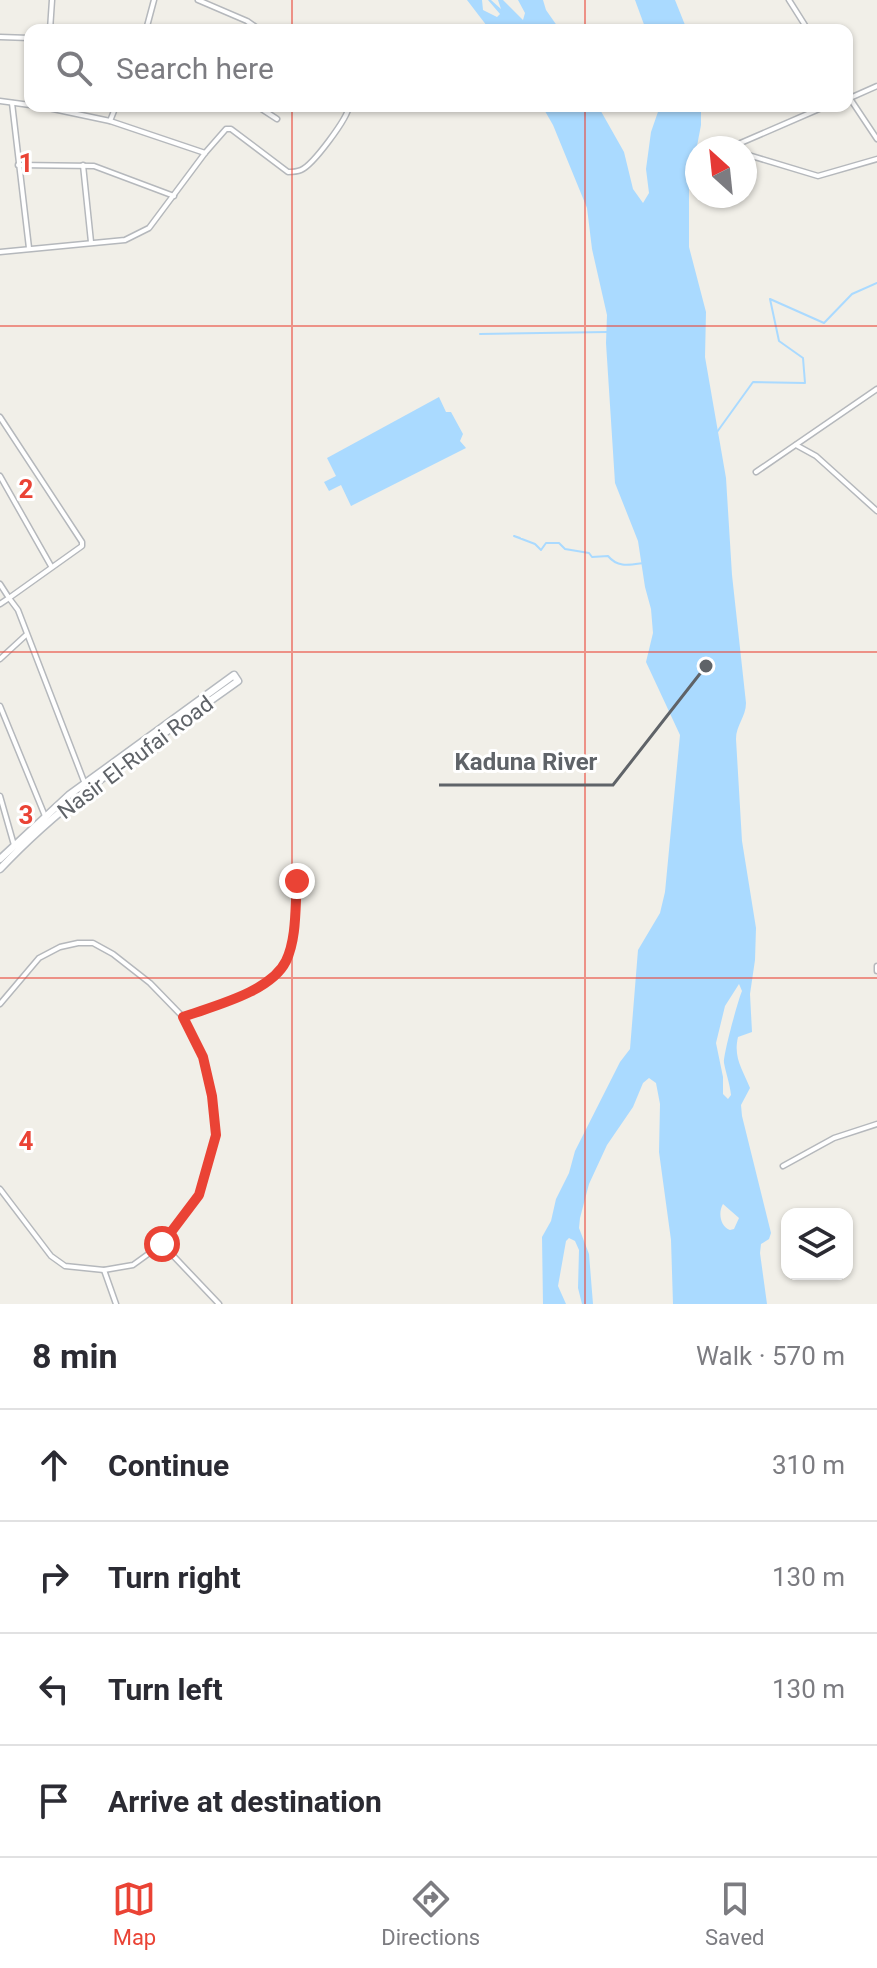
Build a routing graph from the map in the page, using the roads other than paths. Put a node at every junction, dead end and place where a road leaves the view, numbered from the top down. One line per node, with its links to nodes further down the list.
1 (52, 0): 5 (street)
2 (154, 0): 6 (street)
3 (198, 0): 7 (street)
4 (789, 0): 8 (street)
5 (50, 24)
6 (148, 24)
7 (251, 24)
8 (804, 24)
9 (0, 37): 10 (street)
10 (24, 38)
11 (877, 86): 12 (street)
12 (853, 94)
13 (0, 101): 14 (street)
14 (12, 103): 16 (street); 29 (street)
15 (853, 103): 25 (street)
16 (24, 104)
17 (69, 112): 23 (street)
18 (114, 112): 23 (street)
19 (266, 112): 22 (street)
20 (348, 112): 26 (street)
21 (812, 112): 24 (street)
22 (277, 119)
23 (110, 121): 26 (street)
24 (757, 136)
25 (877, 139)
26 (205, 153): 31 (street)
27 (757, 158): 28 (street)
28 (877, 159)
29 (18, 165): 30 (street); 33 (street)
30 (83, 165): 31 (street); 32 (street)
31 (175, 196): 32 (street)
32 (91, 242): 33 (street)
33 (29, 248): 34 (street)
34 (0, 252)
35 (877, 389): 37 (street)
36 (0, 417): 43 (street)
37 (795, 445): 38 (street); 41 (street)
38 (756, 472)
39 (0, 476): 43 (street)
40 (877, 502): 41 (street)
41 (871, 504): 42 (street)
42 (877, 511)
43 (51, 566): 45 (street)
44 (0, 584): 45 (street)
45 (9, 598): 46 (street); 47 (street)
46 (0, 604)
47 (26, 635): 48 (street); 52 (street)
48 (0, 659)
49 (238, 681): 51 (main road)
50 (0, 706): 54 (street)
51 (159, 734): 52 (main road, Nasir El-Rufai Road); 57 (main road, Nasir El-Rufai Road)
52 (85, 784): 54 (main road, Nasir El-Rufai Road)
53 (0, 796): 55 (street)
54 (45, 816): 55 (main road, Nasir El-Rufai Road)
55 (14, 845): 56 (main road, Nasir El-Rufai Road)
56 (0, 859)
57 (0, 869)
58 (297, 881): 60 (street)
59 (0, 1004): 60 (street)
60 (183, 1017): 64 (street)
61 (877, 1124): 62 (street)
62 (783, 1166)
63 (0, 1189): 65 (street)
64 (162, 1244): 65 (street); 67 (street)
65 (104, 1270): 66 (street)
66 (116, 1304)
67 (219, 1304)

